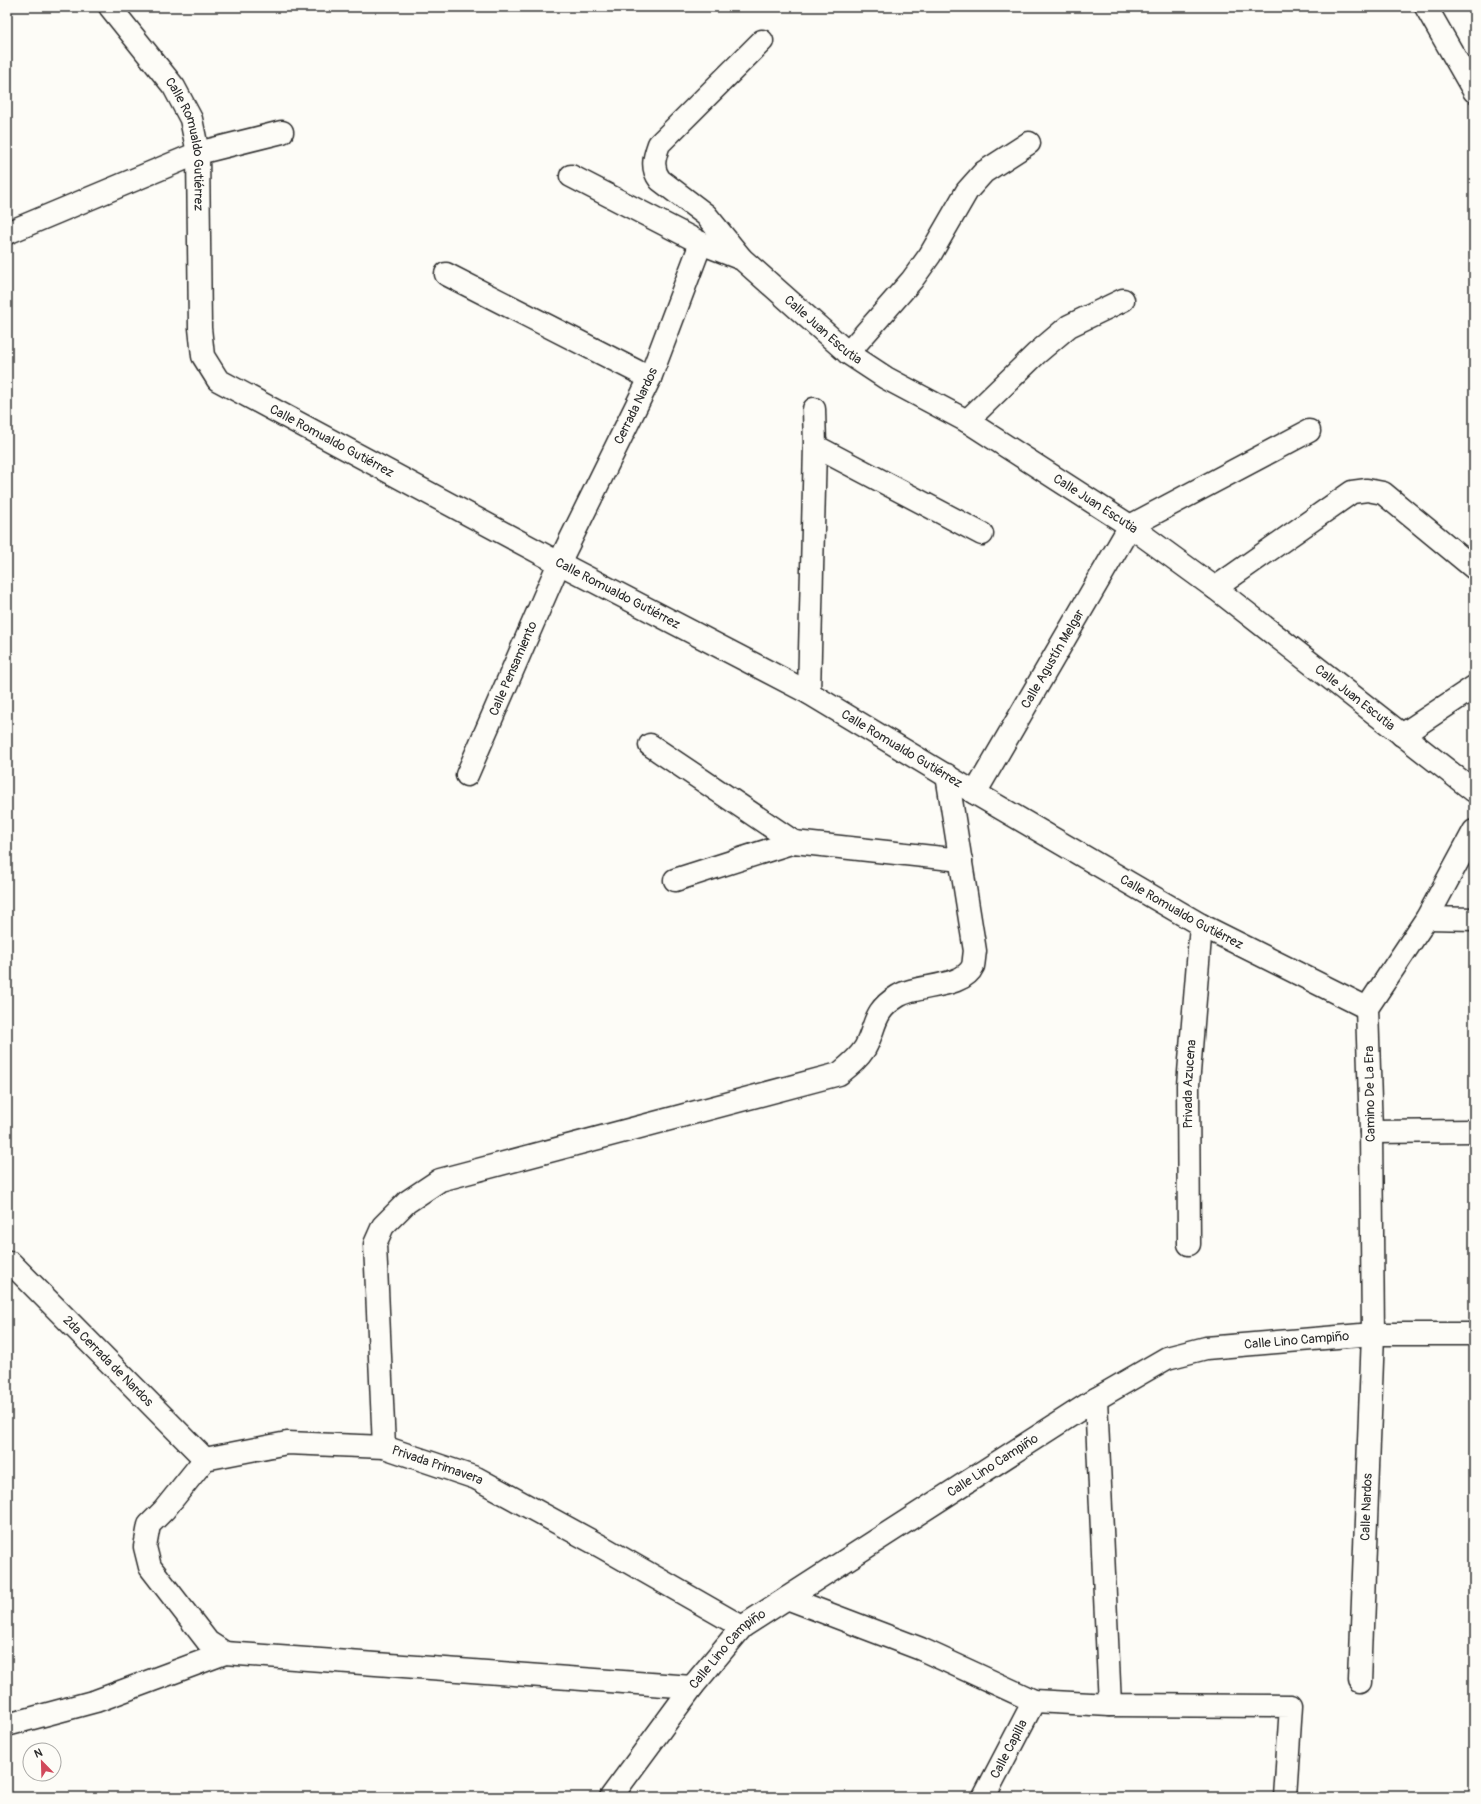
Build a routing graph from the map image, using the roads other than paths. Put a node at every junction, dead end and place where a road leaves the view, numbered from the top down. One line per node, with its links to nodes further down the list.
1 (110, 7): 7 (street, Calle Romualdo Gutiérrez)
2 (1426, 7): 4 (street)
3 (762, 41): 11 (street)
4 (1473, 87)
5 (282, 132): 7 (street)
6 (1029, 143): 14 (street)
7 (198, 154): 9 (street); 22 (street, Calle Romualdo Gutiérrez)
8 (571, 176): 10 (street, Calle Juan Escutia)
9 (7, 233)
10 (701, 243): 11 (street, Calle Juan Escutia); 15 (street, Cerrada Nardos)
11 (742, 259): 14 (street, Calle Juan Escutia)
12 (446, 274): 15 (street)
13 (1123, 300): 17 (street)
14 (848, 353): 17 (street, Calle Juan Escutia)
15 (650, 378): 22 (street, Cerrada Nardos)
16 (814, 410): 19 (street)
17 (967, 421): 20 (street, Calle Juan Escutia)
18 (1309, 431): 20 (street)
19 (815, 446): 21 (street); 26 (street)
20 (1130, 526): 24 (street, Calle Juan Escutia); 32 (street, Calle Agustín Melgar)
21 (982, 534)
22 (559, 563): 26 (street, Calle Romualdo Gutiérrez); 29 (street, Calle Pensamiento)
23 (1474, 568): 24 (street)
24 (1216, 588): 27 (street, Calle Juan Escutia)
25 (1474, 687): 27 (street)
26 (809, 693): 30 (street, Calle Romualdo Gutiérrez)
27 (1402, 734): 31 (street, Calle Juan Escutia)
28 (650, 745): 34 (street)
29 (467, 775)
30 (947, 775): 32 (street, Calle Romualdo Gutiérrez); 35 (street)
31 (1474, 791)
32 (975, 793): 39 (street, Calle Romualdo Gutiérrez)
33 (1474, 831): 37 (street)
34 (794, 842): 35 (street); 36 (street)
35 (961, 860): 48 (street)
36 (675, 880)
37 (1427, 918): 38 (street); 40 (street)
38 (1474, 920)
39 (1201, 925): 40 (street, Calle Romualdo Gutiérrez); 43 (street, Privada Azucena)
40 (1368, 1008): 42 (street, Camino De La Era)
41 (1474, 1131): 42 (street)
42 (1371, 1132): 45 (street, Camino De La Era)
43 (1189, 1244)
44 (11, 1263): 49 (street, 2da Cerrada de Nardos)
45 (1373, 1334): 46 (street, Calle Lino Campiño); 47 (street, Calle Lino Campiño); 53 (street, Calle Nardos)
46 (1474, 1334)
47 (1096, 1399): 50 (street, Calle Lino Campiño); 56 (street)
48 (384, 1447): 49 (street, Privada Primavera); 51 (street, Privada Primavera)
49 (205, 1460): 52 (street)
50 (787, 1598): 51 (street, Calle Lino Campiño); 55 (street)
51 (742, 1627): 54 (street, Calle Lino Campiño)
52 (225, 1653): 54 (street); 57 (street)
53 (1360, 1681)
54 (692, 1687): 58 (street, Calle Lino Campiño)
55 (1034, 1701): 56 (street); 59 (street, Calle Capilla)
56 (1110, 1705): 60 (street)
57 (7, 1725)
58 (611, 1797)
59 (984, 1797)
60 (1285, 1797)

